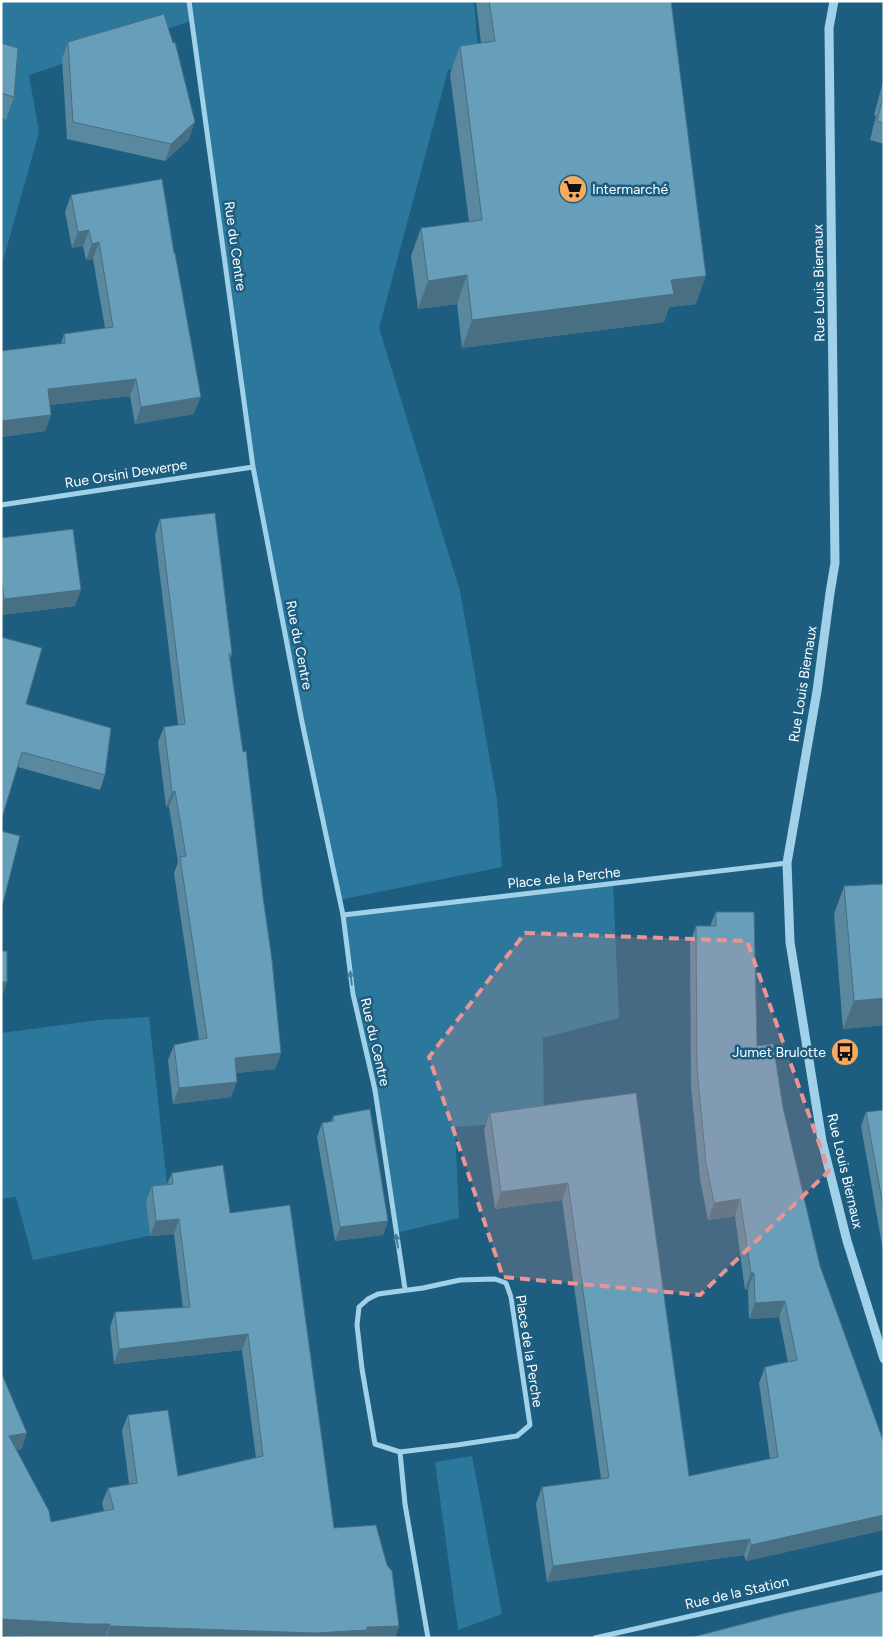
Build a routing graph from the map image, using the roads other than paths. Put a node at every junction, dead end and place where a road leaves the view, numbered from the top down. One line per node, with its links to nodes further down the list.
1 (189, 1): 3 (street, Rue du Centre)
2 (834, 1): 5 (street, Rue Louis Biernaux)
3 (253, 467): 4 (street, Rue Orsini Dewerpe); 6 (street, Rue du Centre)
4 (1, 505)
5 (787, 863): 6 (street, Place de la Perche); 8 (street, Rue Louis Biernaux)
6 (343, 915): 7 (street, Rue du Centre, one-way to 6)
7 (405, 1289): 9 (street, Place de la Perche); 9 (street, Place de la Perche)
8 (884, 1359)
9 (400, 1452): 11 (street)
10 (884, 1572): 12 (street, Rue de la Station)
11 (428, 1638)
12 (595, 1638)

